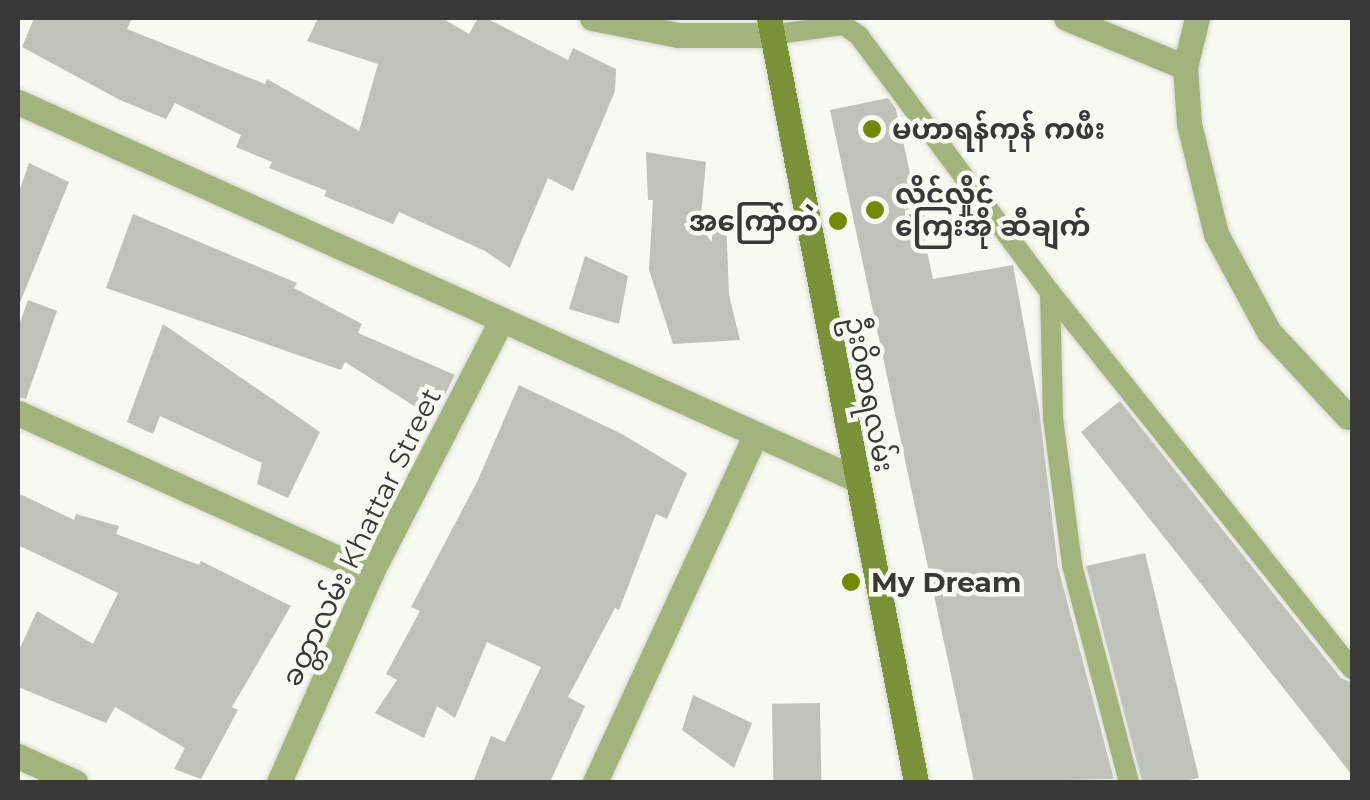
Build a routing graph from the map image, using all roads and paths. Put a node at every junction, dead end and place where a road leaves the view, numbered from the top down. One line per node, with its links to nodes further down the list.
1 (592, 18): 4 (street)
2 (1066, 18): 5 (street)
3 (1197, 18): 5 (street)
4 (769, 26): 7 (lane); 12 (main road, ဦးဝိစာရလမ်း)
5 (1185, 67): 10 (street)
6 (18, 102): 8 (street)
7 (1050, 292): 14 (lane); 20 (lane)
8 (501, 320): 11 (street); 13 (street, ခတ္တာလမ်း Khattar Street)
9 (18, 414): 13 (street)
10 (1348, 418)
11 (755, 436): 12 (street); 18 (street)
12 (856, 479): 19 (main road, ဦးဝိစာရလမ်း)
13 (371, 572): 17 (street, ခတ္တာလမ်း Khattar Street)
14 (1352, 669)
15 (18, 756): 16 (street)
16 (75, 782)
17 (279, 782)
18 (595, 782)
19 (916, 782)
20 (1129, 782)

